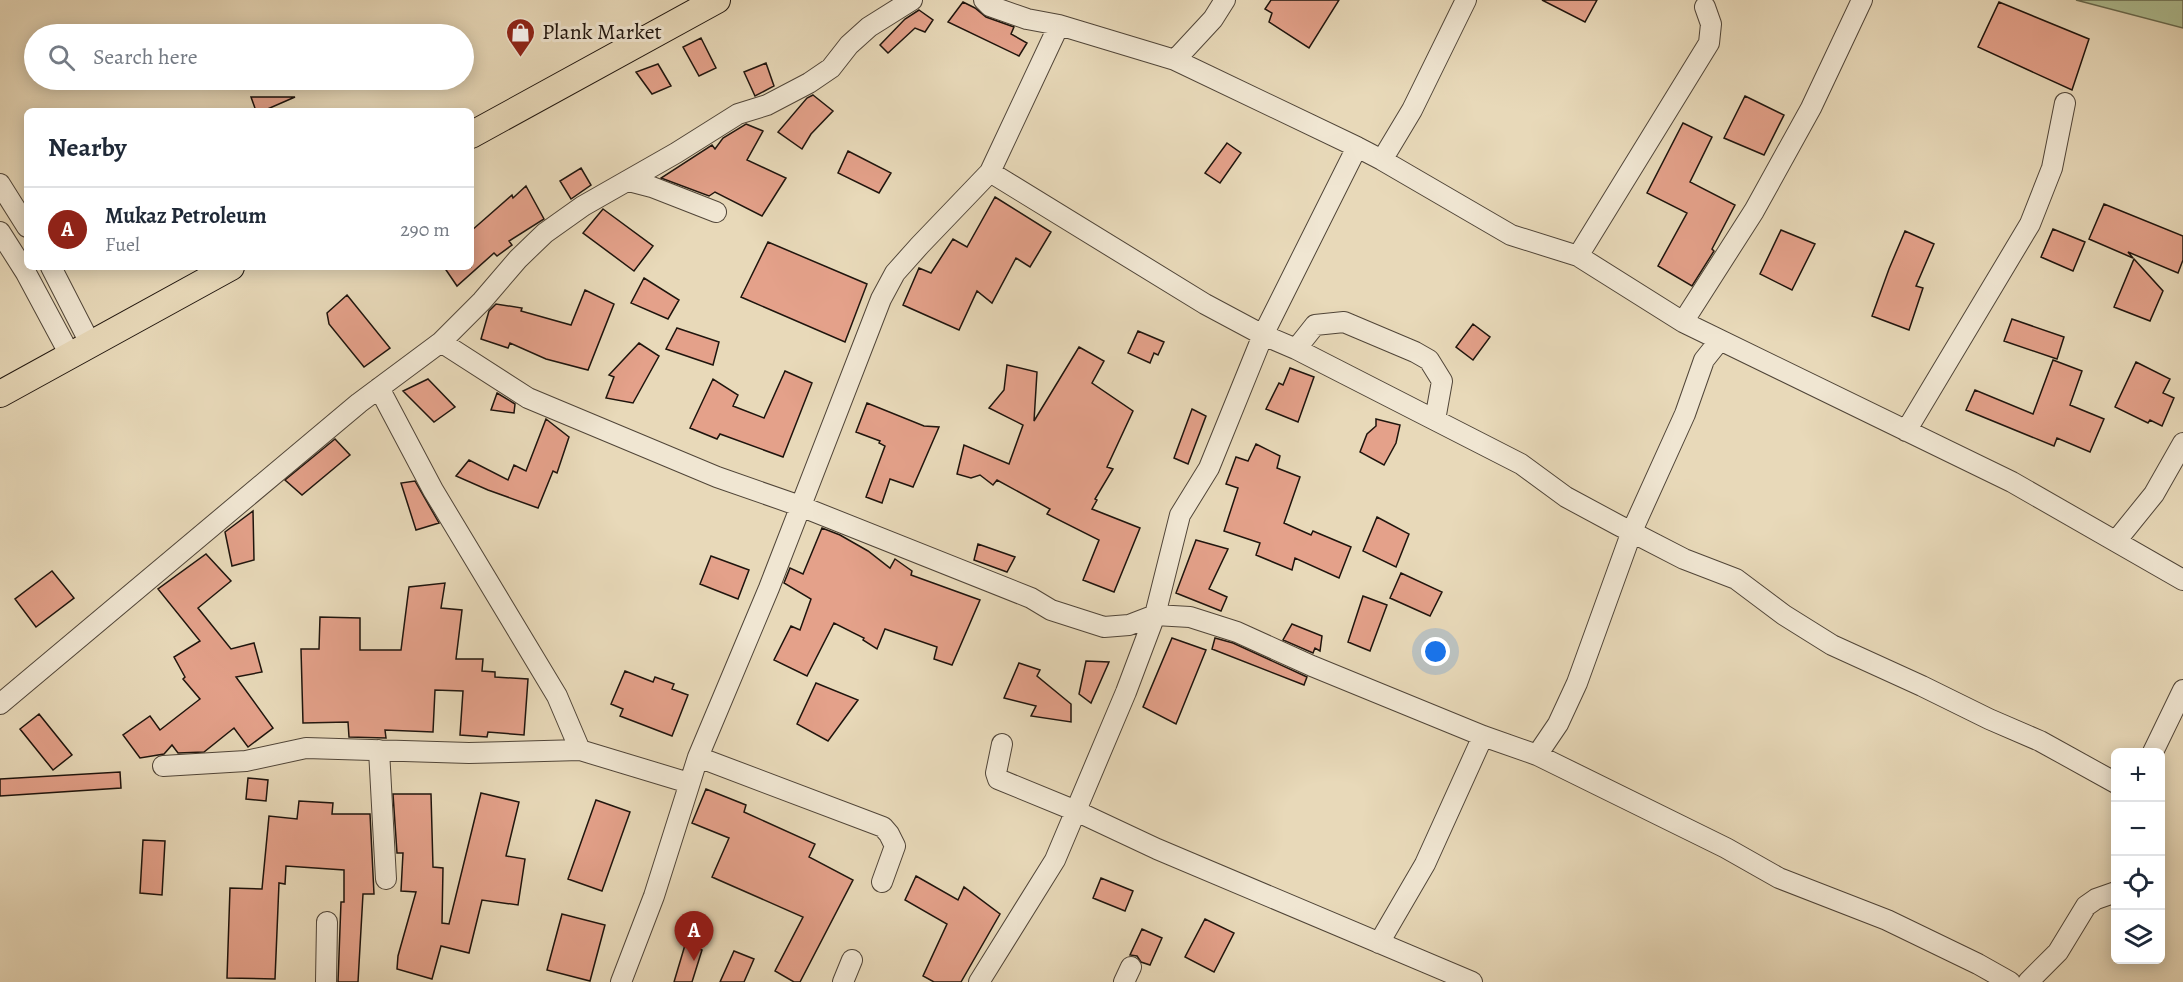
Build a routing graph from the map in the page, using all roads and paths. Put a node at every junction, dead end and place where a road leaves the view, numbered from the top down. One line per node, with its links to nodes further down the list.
1 (717, 0): 11 (main road)
2 (912, 0): 15 (street)
3 (984, 0): 8 (street)
4 (1226, 0): 9 (street)
5 (1466, 0): 13 (street)
6 (1862, 0): 25 (street)
7 (1705, 7): 20 (street)
8 (1059, 25): 9 (street); 14 (street)
9 (1175, 60): 12 (street)
10 (2065, 103): 34 (street)
11 (474, 133)
12 (1357, 147): 13 (street); 26 (street)
13 (1382, 160): 20 (street)
14 (990, 172): 26 (street); 36 (street)
15 (629, 181): 17 (street); 28 (street)
16 (0, 184): 18 (street)
17 (716, 212)
18 (24, 222)
19 (0, 232): 21 (street)
20 (1578, 256): 25 (street)
21 (24, 270)
22 (24, 270): 30 (street)
23 (52, 270): 30 (street)
24 (226, 270): 30 (main road)
25 (1683, 322): 27 (street)
26 (1263, 335): 29 (street); 40 (street)
27 (1720, 340): 34 (street); 37 (street)
28 (441, 342): 31 (street); 36 (street)
29 (1296, 349): 33 (street); 33 (street)
30 (80, 350): 32 (main road)
31 (379, 388): 42 (street); 47 (street)
32 (0, 394)
33 (1435, 420): 37 (street)
34 (1906, 430): 38 (street)
35 (2183, 443): 38 (street)
36 (800, 506): 40 (street); 49 (street)
37 (1632, 531): 48 (street); 51 (street)
38 (2116, 541): 39 (street)
39 (2183, 580)
40 (1155, 615): 43 (street); 53 (street)
41 (2183, 690): 45 (street)
42 (0, 704)
43 (1483, 736): 48 (street); 58 (street)
44 (1002, 744): 53 (street)
45 (2155, 748)
46 (379, 750): 47 (street); 50 (street); 54 (street)
47 (580, 750): 52 (street)
48 (1536, 755): 65 (street)
49 (698, 758): 52 (street); 55 (street)
50 (163, 766)
51 (2111, 781)
52 (689, 783): 61 (street)
53 (1076, 811): 58 (street); 63 (street)
54 (386, 879)
55 (882, 882)
56 (2111, 893): 66 (street)
57 (327, 922): 60 (street)
58 (1379, 943): 64 (street)
59 (852, 960): 62 (street)
60 (326, 982)
61 (621, 982)
62 (843, 982)
63 (979, 982)
64 (1472, 982)
65 (2010, 982)
66 (2028, 982)

